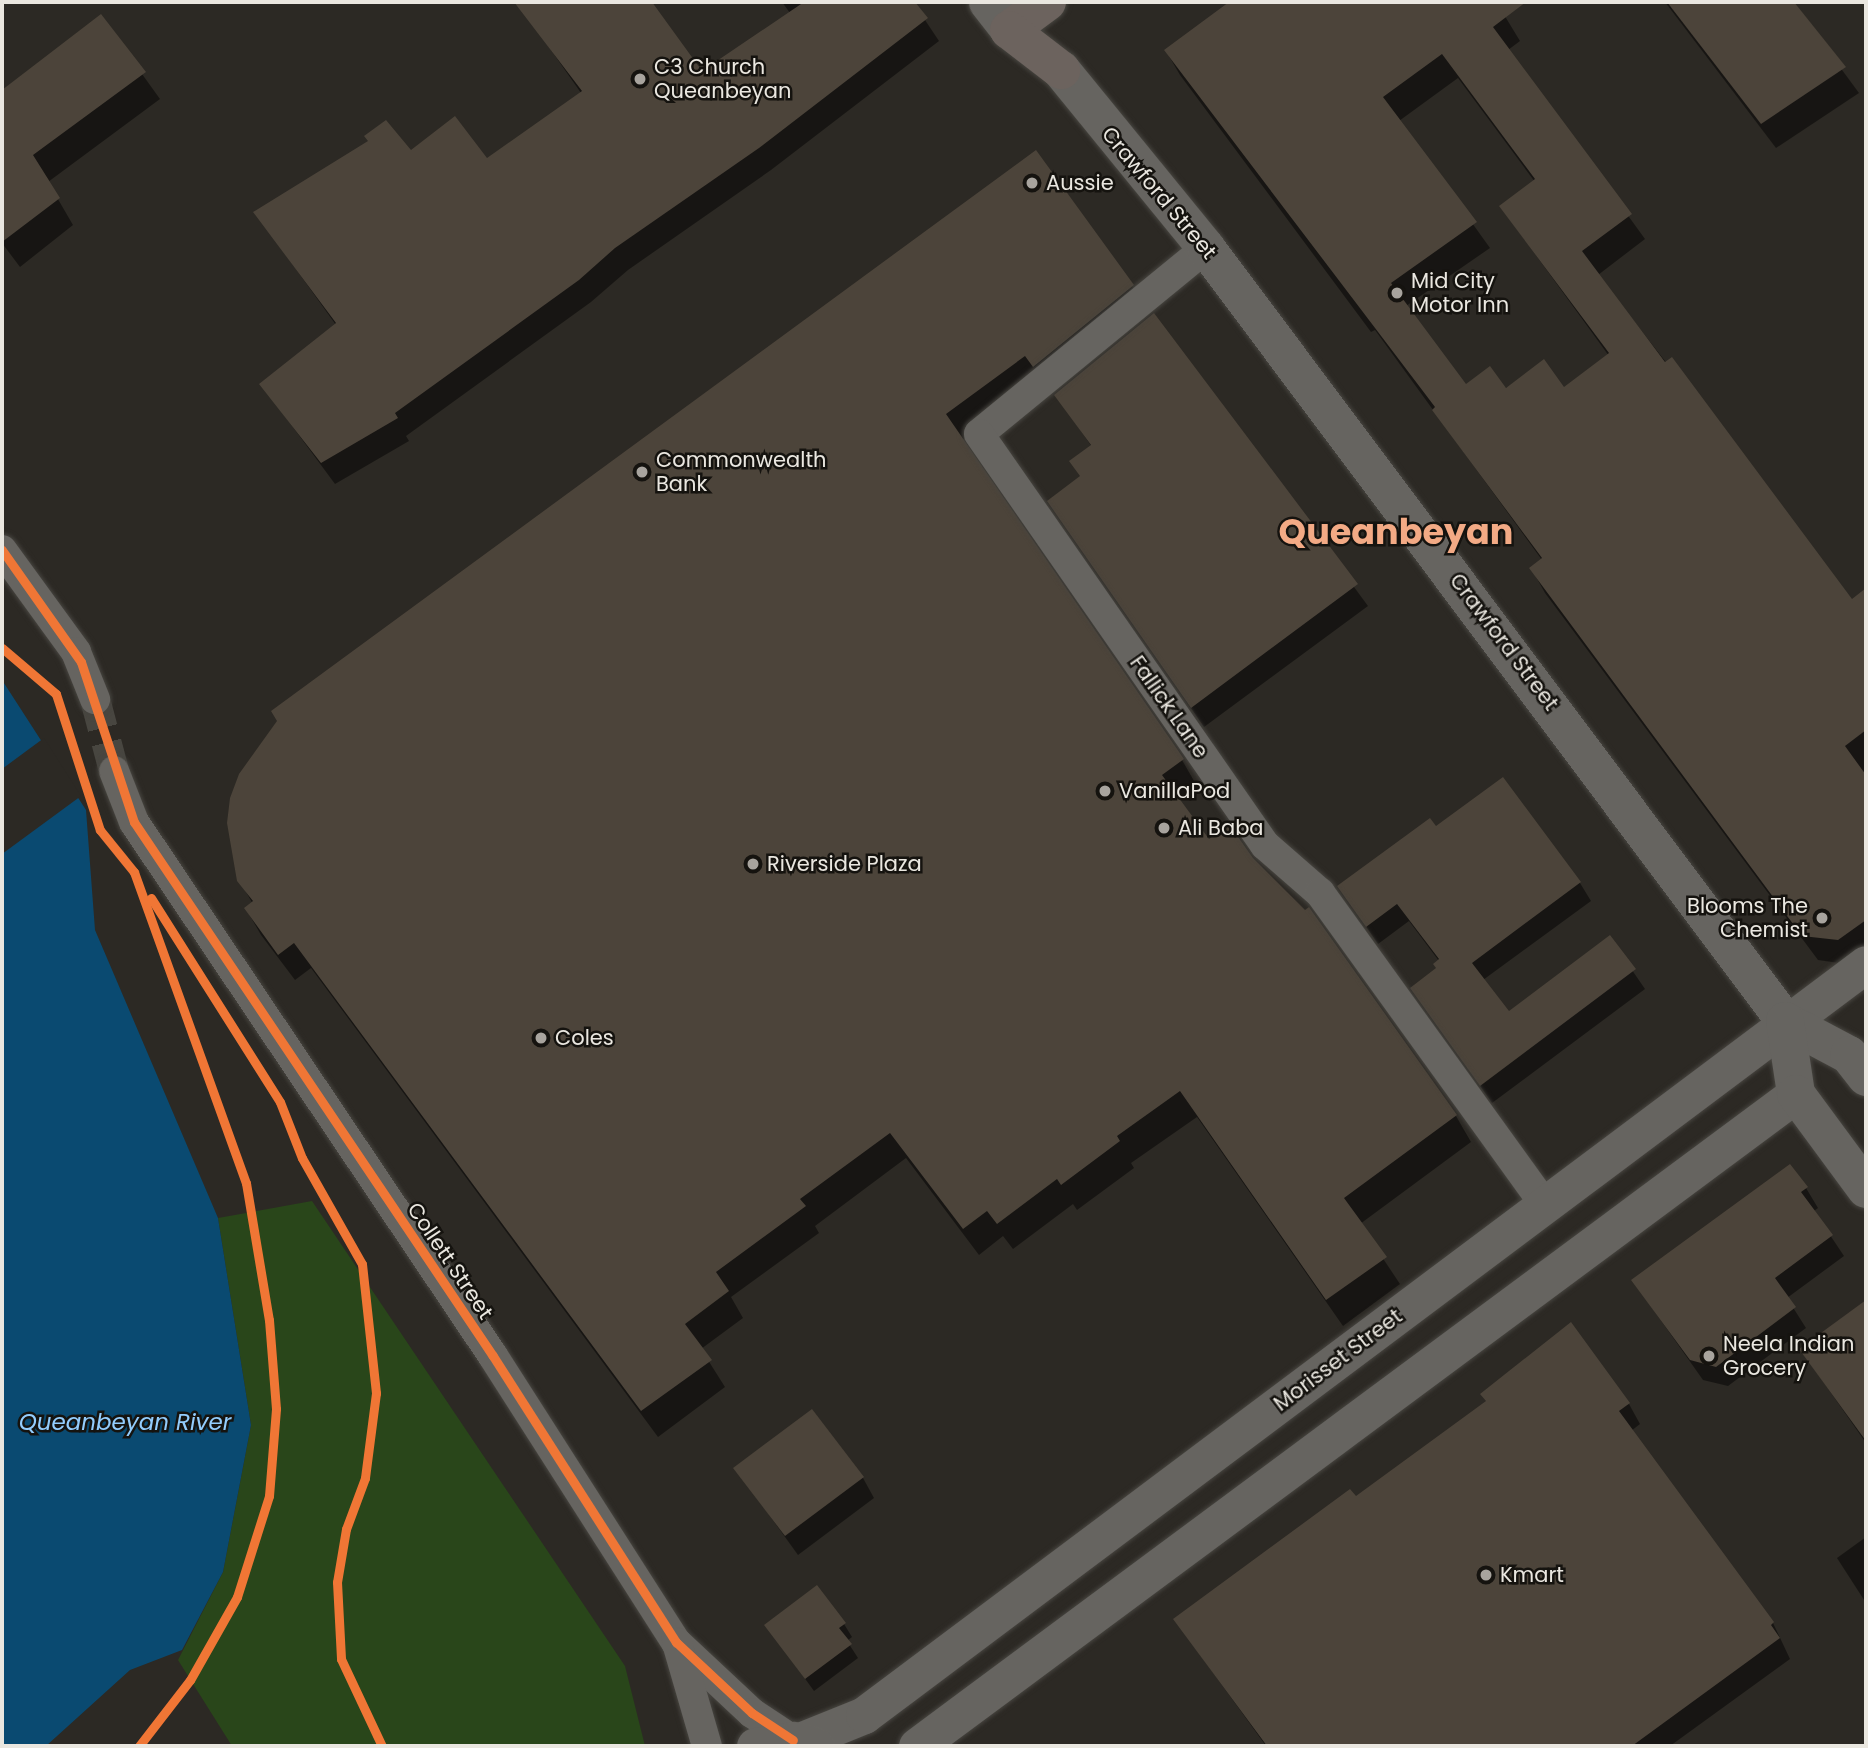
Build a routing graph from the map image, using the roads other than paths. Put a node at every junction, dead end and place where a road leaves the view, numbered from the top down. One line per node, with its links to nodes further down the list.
1 (1048, 2): 2 (highway); 3 (highway, Crawford Street)
2 (998, 16): 3 (highway, Crawford Street)
3 (1061, 70): 4 (main road, Crawford Street)
4 (1206, 248): 9 (main road, Crawford Street); 13 (street, Fallick Lane)
5 (2, 550): 6 (street)
6 (95, 699)
7 (114, 771): 14 (street, Collett Street)
8 (1866, 964): 9 (street, Morisset Street)
9 (1785, 1021): 10 (main road, Crawford Street); 11 (main road, Crawford Street); 13 (street, Morisset Street)
10 (1861, 1058): 11 (main road)
11 (1796, 1094): 12 (main road, Crawford Street); 18 (street)
12 (1866, 1189)
13 (1545, 1205): 15 (street, Morisset Street)
14 (677, 1642): 15 (street, Collett Street); 16 (street, Collett Street)
15 (803, 1742): 17 (street, Morisset Street)
16 (707, 1746)
17 (755, 1746)
18 (916, 1746)

